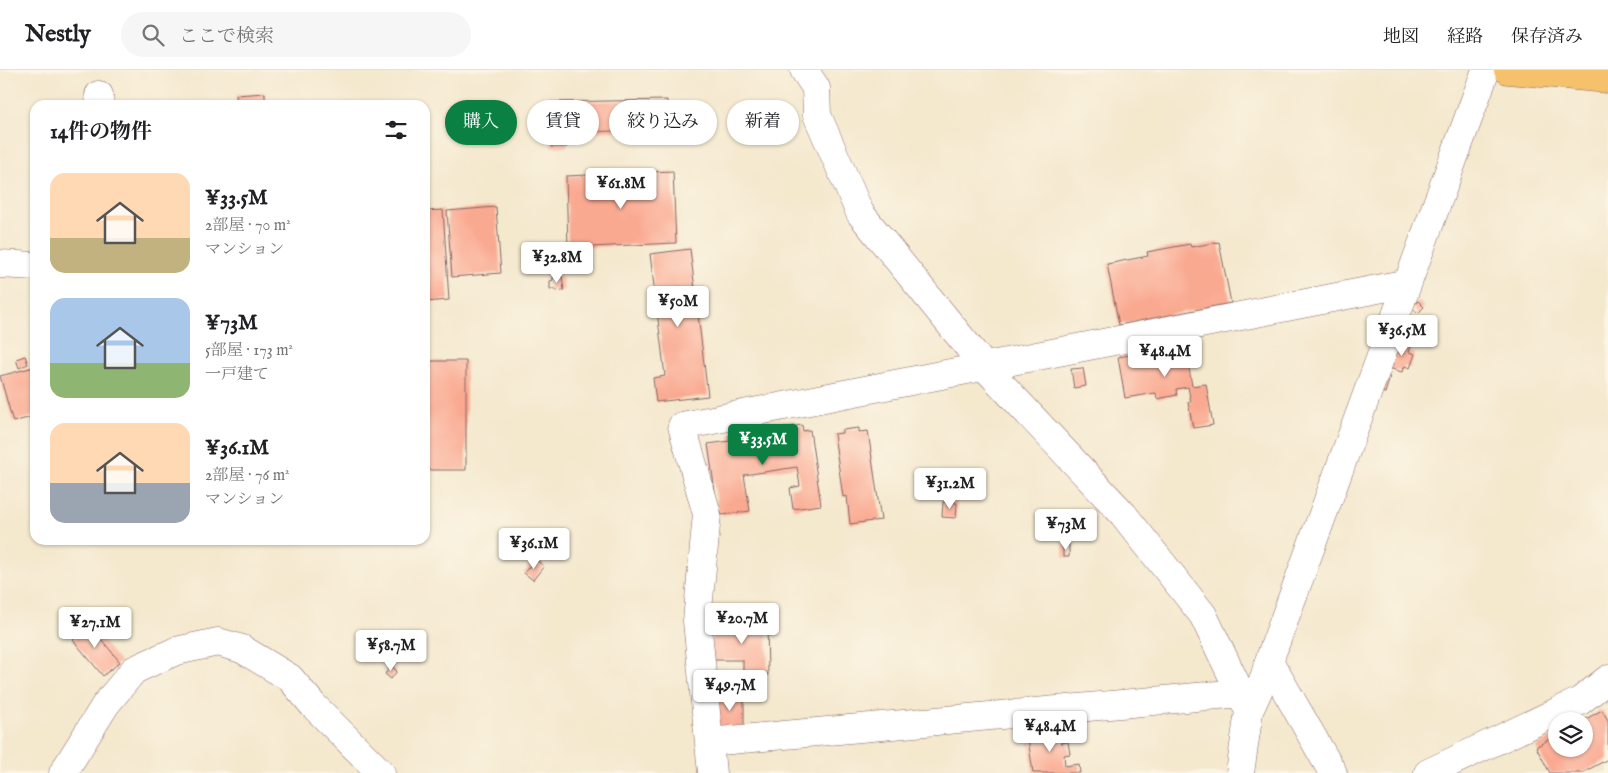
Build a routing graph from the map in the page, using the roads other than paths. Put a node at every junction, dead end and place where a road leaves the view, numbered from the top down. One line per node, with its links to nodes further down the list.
1 (804, 70): 8 (street)
2 (1486, 70): 7 (street)
3 (1508, 70): 4 (highway)
4 (1608, 78)
5 (0, 264): 6 (street)
6 (30, 266)
7 (1408, 283): 8 (street); 9 (street)
8 (984, 366): 11 (street); 12 (street)
9 (1269, 661): 11 (street); 17 (street)
10 (1608, 679): 18 (street)
11 (1244, 702): 12 (street); 16 (street)
12 (709, 742): 15 (street)
13 (63, 773): 14 (street)
14 (381, 773)
15 (712, 773)
16 (1240, 773)
17 (1333, 773)
18 (1428, 773)

